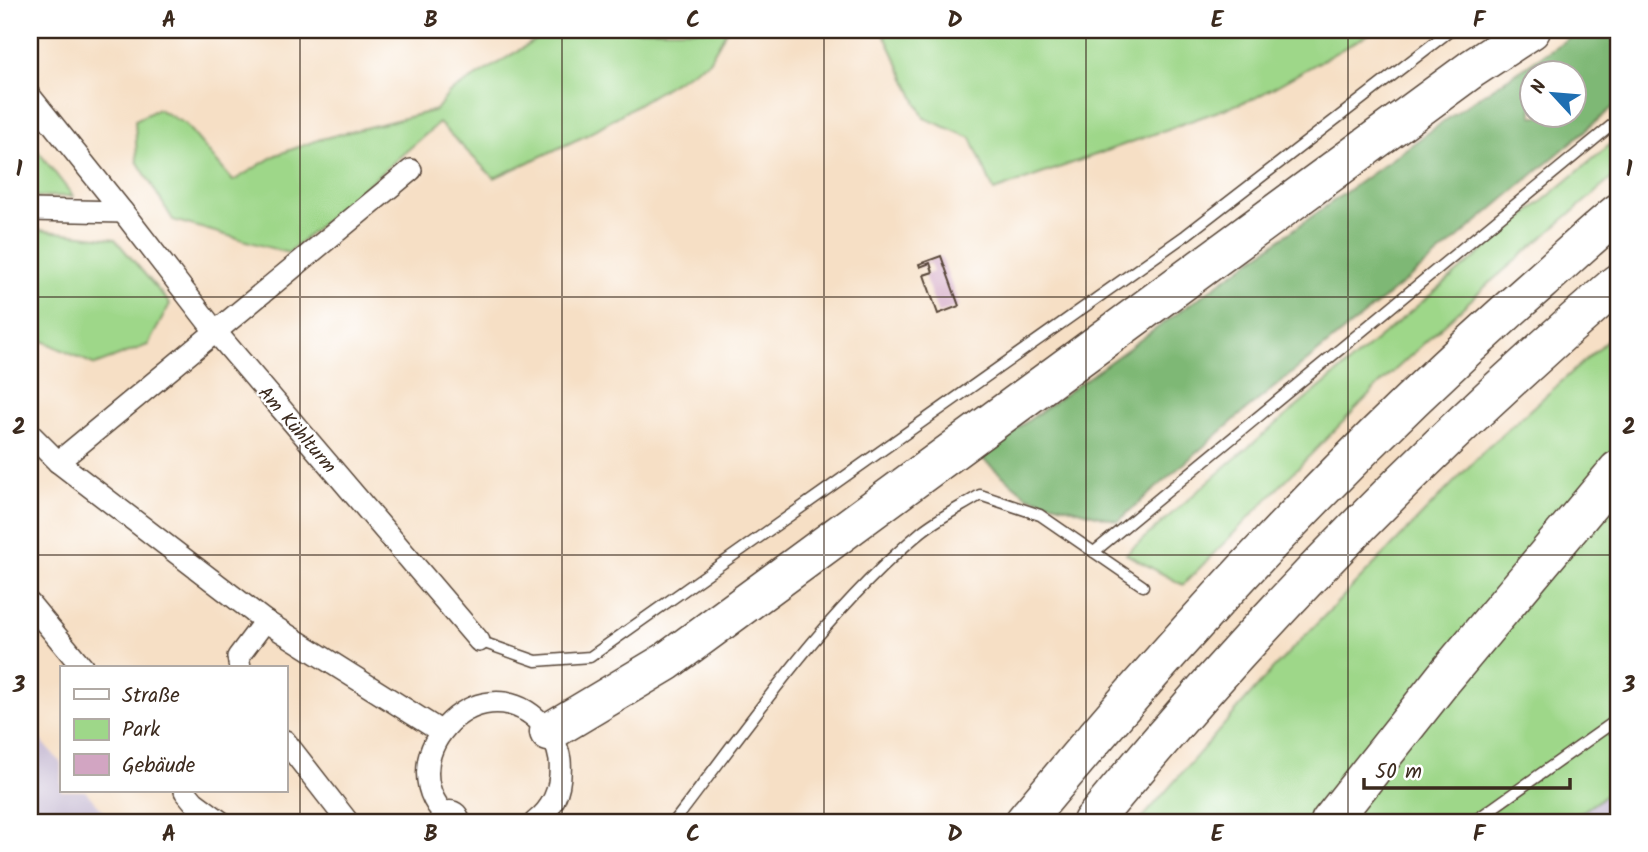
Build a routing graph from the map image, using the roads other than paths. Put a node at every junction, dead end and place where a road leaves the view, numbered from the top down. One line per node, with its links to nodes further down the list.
1 (1451, 30): 18 (lane)
2 (1531, 30): 23 (highway)
3 (30, 96): 7 (street, Am Kühlturm)
4 (1618, 120): 14 (lane)
5 (411, 170): 10 (street)
6 (30, 210): 7 (street)
7 (123, 212): 10 (street, Am Kühlturm)
8 (1618, 213): 31 (highway)
9 (1618, 283): 32 (highway)
10 (215, 331): 12 (street); 18 (street, Am Kühlturm)
11 (30, 434): 12 (street)
12 (58, 462): 17 (street)
13 (1618, 470): 33 (highway)
14 (1094, 552): 15 (lane); 30 (lane)
15 (1143, 586)
16 (30, 604): 19 (street)
17 (265, 621): 20 (street); 22 (street)
18 (479, 641)
19 (81, 666)
20 (240, 666)
21 (1618, 719): 34 (lane)
22 (440, 732): 23 (street); 28 (street)
23 (549, 732): 29 (street)
24 (287, 744): 27 (street)
25 (186, 792): 26 (street)
26 (221, 822)
27 (348, 822)
28 (450, 822)
29 (535, 822)
30 (674, 822)
31 (1024, 822)
32 (1092, 822)
33 (1331, 822)
34 (1473, 822)

